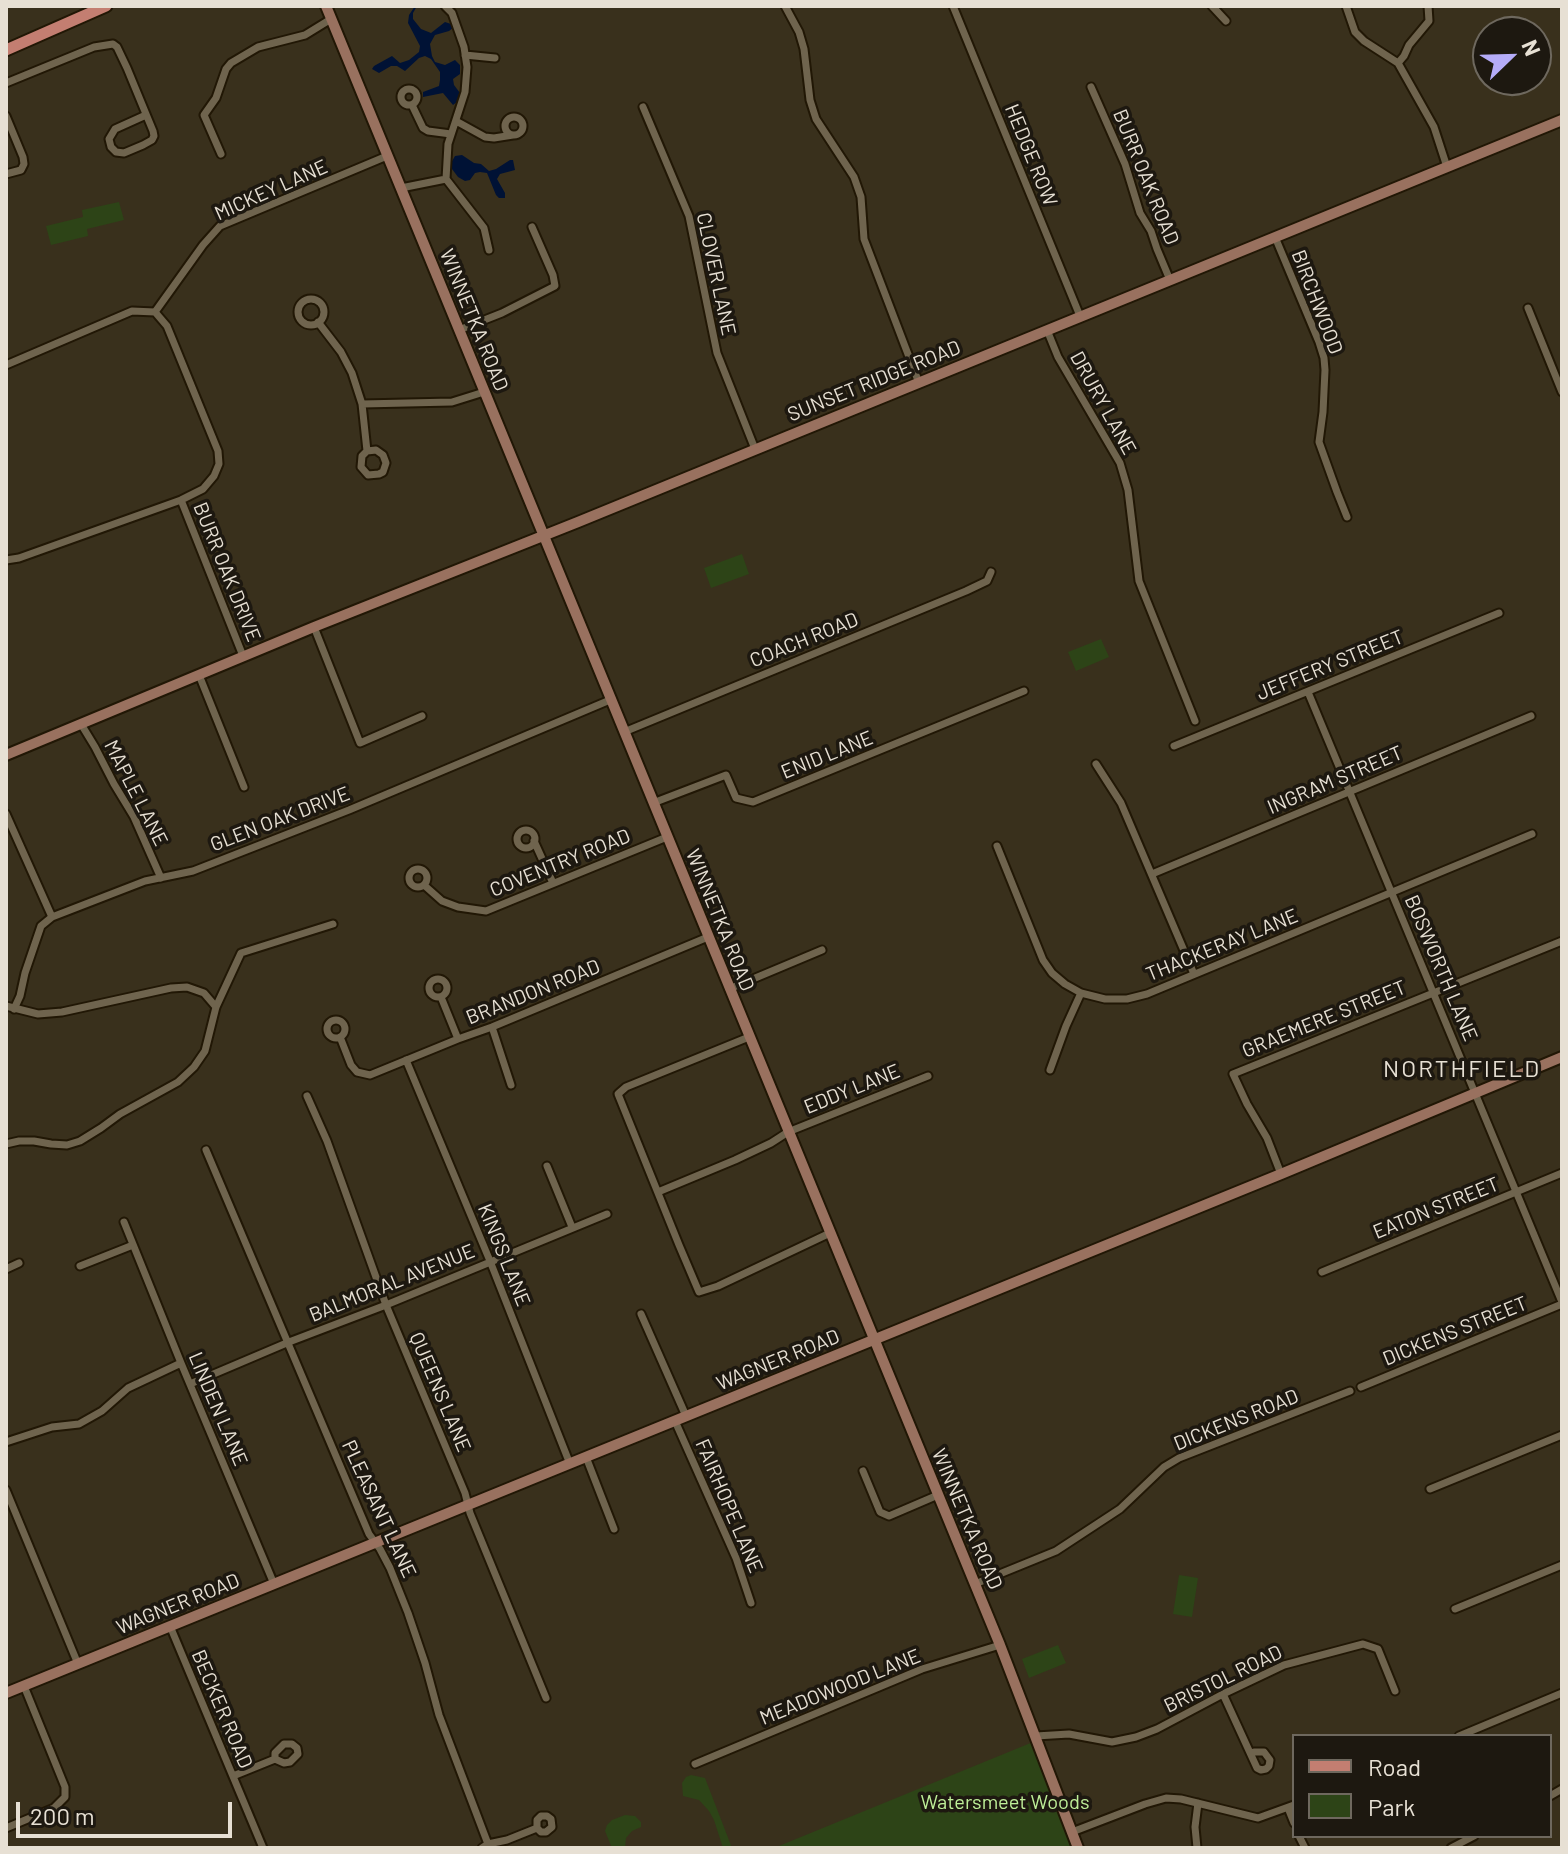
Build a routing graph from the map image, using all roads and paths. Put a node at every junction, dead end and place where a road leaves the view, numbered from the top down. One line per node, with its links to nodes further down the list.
1 (106, 6): 11 (main road)
2 (326, 6): 9 (street, WINNETKA ROAD)
3 (785, 6): 42 (street)
4 (953, 6): 37 (street, HEDGE ROW)
5 (1212, 6): 10 (street)
6 (1346, 6): 14 (street)
7 (1428, 6): 14 (street)
8 (452, 8): 12 (street)
9 (331, 19): 25 (street); 26 (street, WINNETKA ROAD)
10 (1226, 21)
11 (6, 50)
12 (465, 55): 13 (street); 22 (street)
13 (495, 58)
14 (1398, 63): 27 (street)
15 (6, 83): 19 (street)
16 (1091, 87): 34 (street, BURR OAK ROAD)
17 (412, 105): 23 (street)
18 (643, 107): 46 (street, CLOVER LANE)
19 (146, 115): 19 (street)
20 (6, 116): 28 (street)
21 (1562, 120): 27 (street, SUNSET RIDGE ROAD)
22 (456, 121): 23 (street); 24 (street)
23 (451, 134): 29 (street)
24 (513, 135)
25 (221, 154)
26 (387, 156): 30 (street, WINNETKA ROAD); 36 (street, MICKEY LANE)
27 (1447, 167): 32 (street, SUNSET RIDGE ROAD)
28 (6, 174)
29 (446, 179): 30 (street); 33 (street)
30 (401, 188): 39 (street, WINNETKA ROAD)
31 (532, 227): 39 (street)
32 (1275, 237): 34 (street, SUNSET RIDGE ROAD); 49 (street, BIRCHWOOD)
33 (489, 250)
34 (1170, 280): 37 (street, SUNSET RIDGE ROAD)
35 (1528, 308): 44 (street)
36 (155, 312): 41 (street); 48 (street, BURR OAK DRIVE)
37 (1080, 316): 40 (street, SUNSET RIDGE ROAD)
38 (318, 322): 45 (street)
39 (459, 330): 43 (street, WINNETKA ROAD)
40 (1047, 330): 42 (street, SUNSET RIDGE ROAD); 62 (street, DRURY LANE)
41 (6, 365)
42 (919, 383): 46 (street, SUNSET RIDGE ROAD)
43 (484, 392): 45 (street); 50 (street, WINNETKA ROAD)
44 (1562, 392)
45 (362, 404): 47 (street)
46 (755, 449): 50 (street, SUNSET RIDGE ROAD)
47 (367, 451)
48 (181, 500): 51 (street); 55 (street, BURR OAK DRIVE)
49 (1347, 517)
50 (543, 535): 54 (street, SUNSET RIDGE ROAD); 59 (street, WINNETKA ROAD)
51 (7, 560)
52 (991, 572): 64 (street, COACH ROAD)
53 (1499, 613): 58 (street, JEFFERY STREET)
54 (314, 627): 55 (street, SUNSET RIDGE ROAD); 60 (street)
55 (243, 656): 56 (street, SUNSET RIDGE ROAD)
56 (199, 675): 63 (street, SUNSET RIDGE ROAD); 68 (street)
57 (1024, 691): 70 (street, ENID LANE)
58 (1308, 692): 65 (street, JEFFERY STREET); 69 (street, BOSWORTH LANE)
59 (610, 700): 64 (street, WINNETKA ROAD); 77 (street, GLEN OAK DRIVE)
60 (422, 716)
61 (1531, 716): 69 (street, INGRAM STREET)
62 (1195, 721)
63 (81, 724): 66 (street, SUNSET RIDGE ROAD); 77 (street, MAPLE LANE)
64 (624, 732): 70 (street, WINNETKA ROAD)
65 (1174, 746)
66 (6, 755)
67 (1096, 764): 76 (street)
68 (244, 787)
69 (1349, 792): 76 (street, INGRAM STREET); 80 (street, BOSWORTH LANE)
70 (653, 803): 73 (street, WINNETKA ROAD)
71 (6, 814): 81 (street)
72 (1532, 834): 80 (street, THACKERAY LANE)
73 (667, 837): 78 (street, COVENTRY ROAD); 83 (street, WINNETKA ROAD)
74 (534, 841): 78 (street)
75 (997, 846): 89 (street, THACKERAY LANE)
76 (1152, 874): 86 (street)
77 (161, 878): 81 (street, GLEN OAK DRIVE)
78 (553, 883): 79 (street, COVENTRY ROAD)
79 (424, 885)
80 (1392, 892): 86 (street, THACKERAY LANE); 88 (street, BOSWORTH LANE)
81 (52, 917): 92 (street)
82 (333, 924): 91 (street)
83 (708, 937): 87 (street, WINNETKA ROAD); 93 (street, BRANDON ROAD)
84 (1562, 941): 88 (street, GRAEMERE STREET)
85 (822, 950): 87 (street)
86 (1194, 974): 89 (street, THACKERAY LANE)
87 (729, 989): 95 (street, WINNETKA ROAD)
88 (1434, 992): 102 (street, BOSWORTH LANE); 109 (street, GRAEMERE STREET)
89 (1081, 993): 99 (street)
90 (441, 997): 96 (street)
91 (216, 1007): 92 (street); 105 (street)
92 (10, 1008)
93 (492, 1027): 96 (street, BRANDON ROAD); 101 (street)
94 (340, 1037): 98 (street, BRANDON ROAD)
95 (749, 1037): 104 (street, WINNETKA ROAD); 110 (street)
96 (458, 1039): 98 (street, BRANDON ROAD)
97 (1562, 1057): 102 (street, WAGNER ROAD)
98 (406, 1060): 117 (street, KINGS LANE)
99 (1050, 1070)
100 (928, 1076): 104 (street, EDDY LANE)
101 (511, 1085)
102 (1475, 1092): 109 (street, WAGNER ROAD); 111 (street, BOSWORTH LANE)
103 (307, 1096): 123 (street, QUEENS LANE)
104 (788, 1132): 110 (street, EDDY LANE); 115 (street, WINNETKA ROAD)
105 (6, 1144)
106 (206, 1150): 126 (street, PLEASANT LANE)
107 (547, 1166): 114 (street)
108 (1562, 1173): 111 (street, EATON STREET)
109 (1281, 1174): 125 (street, WAGNER ROAD)
110 (658, 1192): 115 (street)
111 (1517, 1192): 121 (street, EATON STREET); 122 (street, BOSWORTH LANE)
112 (607, 1214): 114 (street, BALMORAL AVENUE)
113 (124, 1222): 116 (street, LINDEN LANE)
114 (572, 1227): 117 (street, BALMORAL AVENUE)
115 (830, 1233): 125 (street, WINNETKA ROAD)
116 (133, 1245): 119 (street); 127 (street, LINDEN LANE)
117 (490, 1261): 123 (street, BALMORAL AVENUE); 136 (street, KINGS LANE)
118 (19, 1263): 120 (street)
119 (80, 1266)
120 (6, 1269)
121 (1322, 1272)
122 (1562, 1303): 129 (street, DICKENS STREET)
123 (386, 1305): 126 (street, BALMORAL AVENUE); 141 (street, QUEENS LANE)
124 (641, 1314): 131 (street)
125 (873, 1340): 131 (street, WAGNER ROAD); 140 (street, WINNETKA ROAD)
126 (289, 1342): 128 (street, BALMORAL AVENUE); 143 (street, PLEASANT LANE)
127 (181, 1363): 128 (street, LINDEN LANE); 134 (street)
128 (190, 1384): 145 (street, LINDEN LANE)
129 (1361, 1387)
130 (1350, 1391): 146 (street, DICKENS ROAD)
131 (686, 1416): 132 (street, WAGNER ROAD)
132 (675, 1421): 135 (street, WAGNER ROAD); 147 (street, FAIRHOPE LANE)
133 (1562, 1435): 138 (street)
134 (6, 1442)
135 (586, 1457): 136 (street, WAGNER ROAD); 142 (street)
136 (570, 1464): 141 (street, WAGNER ROAD)
137 (863, 1471): 140 (street)
138 (1430, 1489)
139 (6, 1490): 151 (street)
140 (938, 1495): 146 (street, WINNETKA ROAD)
141 (468, 1505): 143 (street, WAGNER ROAD); 157 (street, QUEENS LANE)
142 (614, 1529)
143 (375, 1543): 145 (street, WAGNER ROAD); 170 (street, PLEASANT LANE)
144 (1562, 1565): 148 (street)
145 (274, 1584): 149 (street, WAGNER ROAD)
146 (975, 1584): 150 (street, WINNETKA ROAD)
147 (751, 1603)
148 (1455, 1609)
149 (170, 1626): 151 (street, WAGNER ROAD); 163 (street, BECKER ROAD)
150 (1000, 1645): 159 (street, WINNETKA ROAD); 162 (street, MEADOWOOD LANE)
151 (78, 1664): 152 (street, WAGNER ROAD)
152 (24, 1686): 154 (street, WAGNER ROAD); 166 (street)
153 (1395, 1691): 156 (street, BRISTOL ROAD)
154 (6, 1693)
155 (1562, 1693): 158 (street)
156 (1223, 1694): 159 (street, BRISTOL ROAD); 160 (street)
157 (546, 1698)
158 (1464, 1734)
159 (1036, 1736): 168 (street, WINNETKA ROAD)
160 (1251, 1754)
161 (275, 1759): 163 (street)
162 (695, 1764)
163 (233, 1776): 171 (street, BECKER ROAD)
164 (1198, 1803): 165 (street); 168 (street); 173 (street)
165 (1291, 1807)
166 (6, 1828)
167 (537, 1828): 170 (street, PLEASANT LANE)
168 (1072, 1832): 172 (street, WINNETKA ROAD)
169 (1470, 1838): 174 (street)
170 (485, 1846)
171 (263, 1848)
172 (1078, 1848)
173 (1197, 1848)
174 (1451, 1848)

